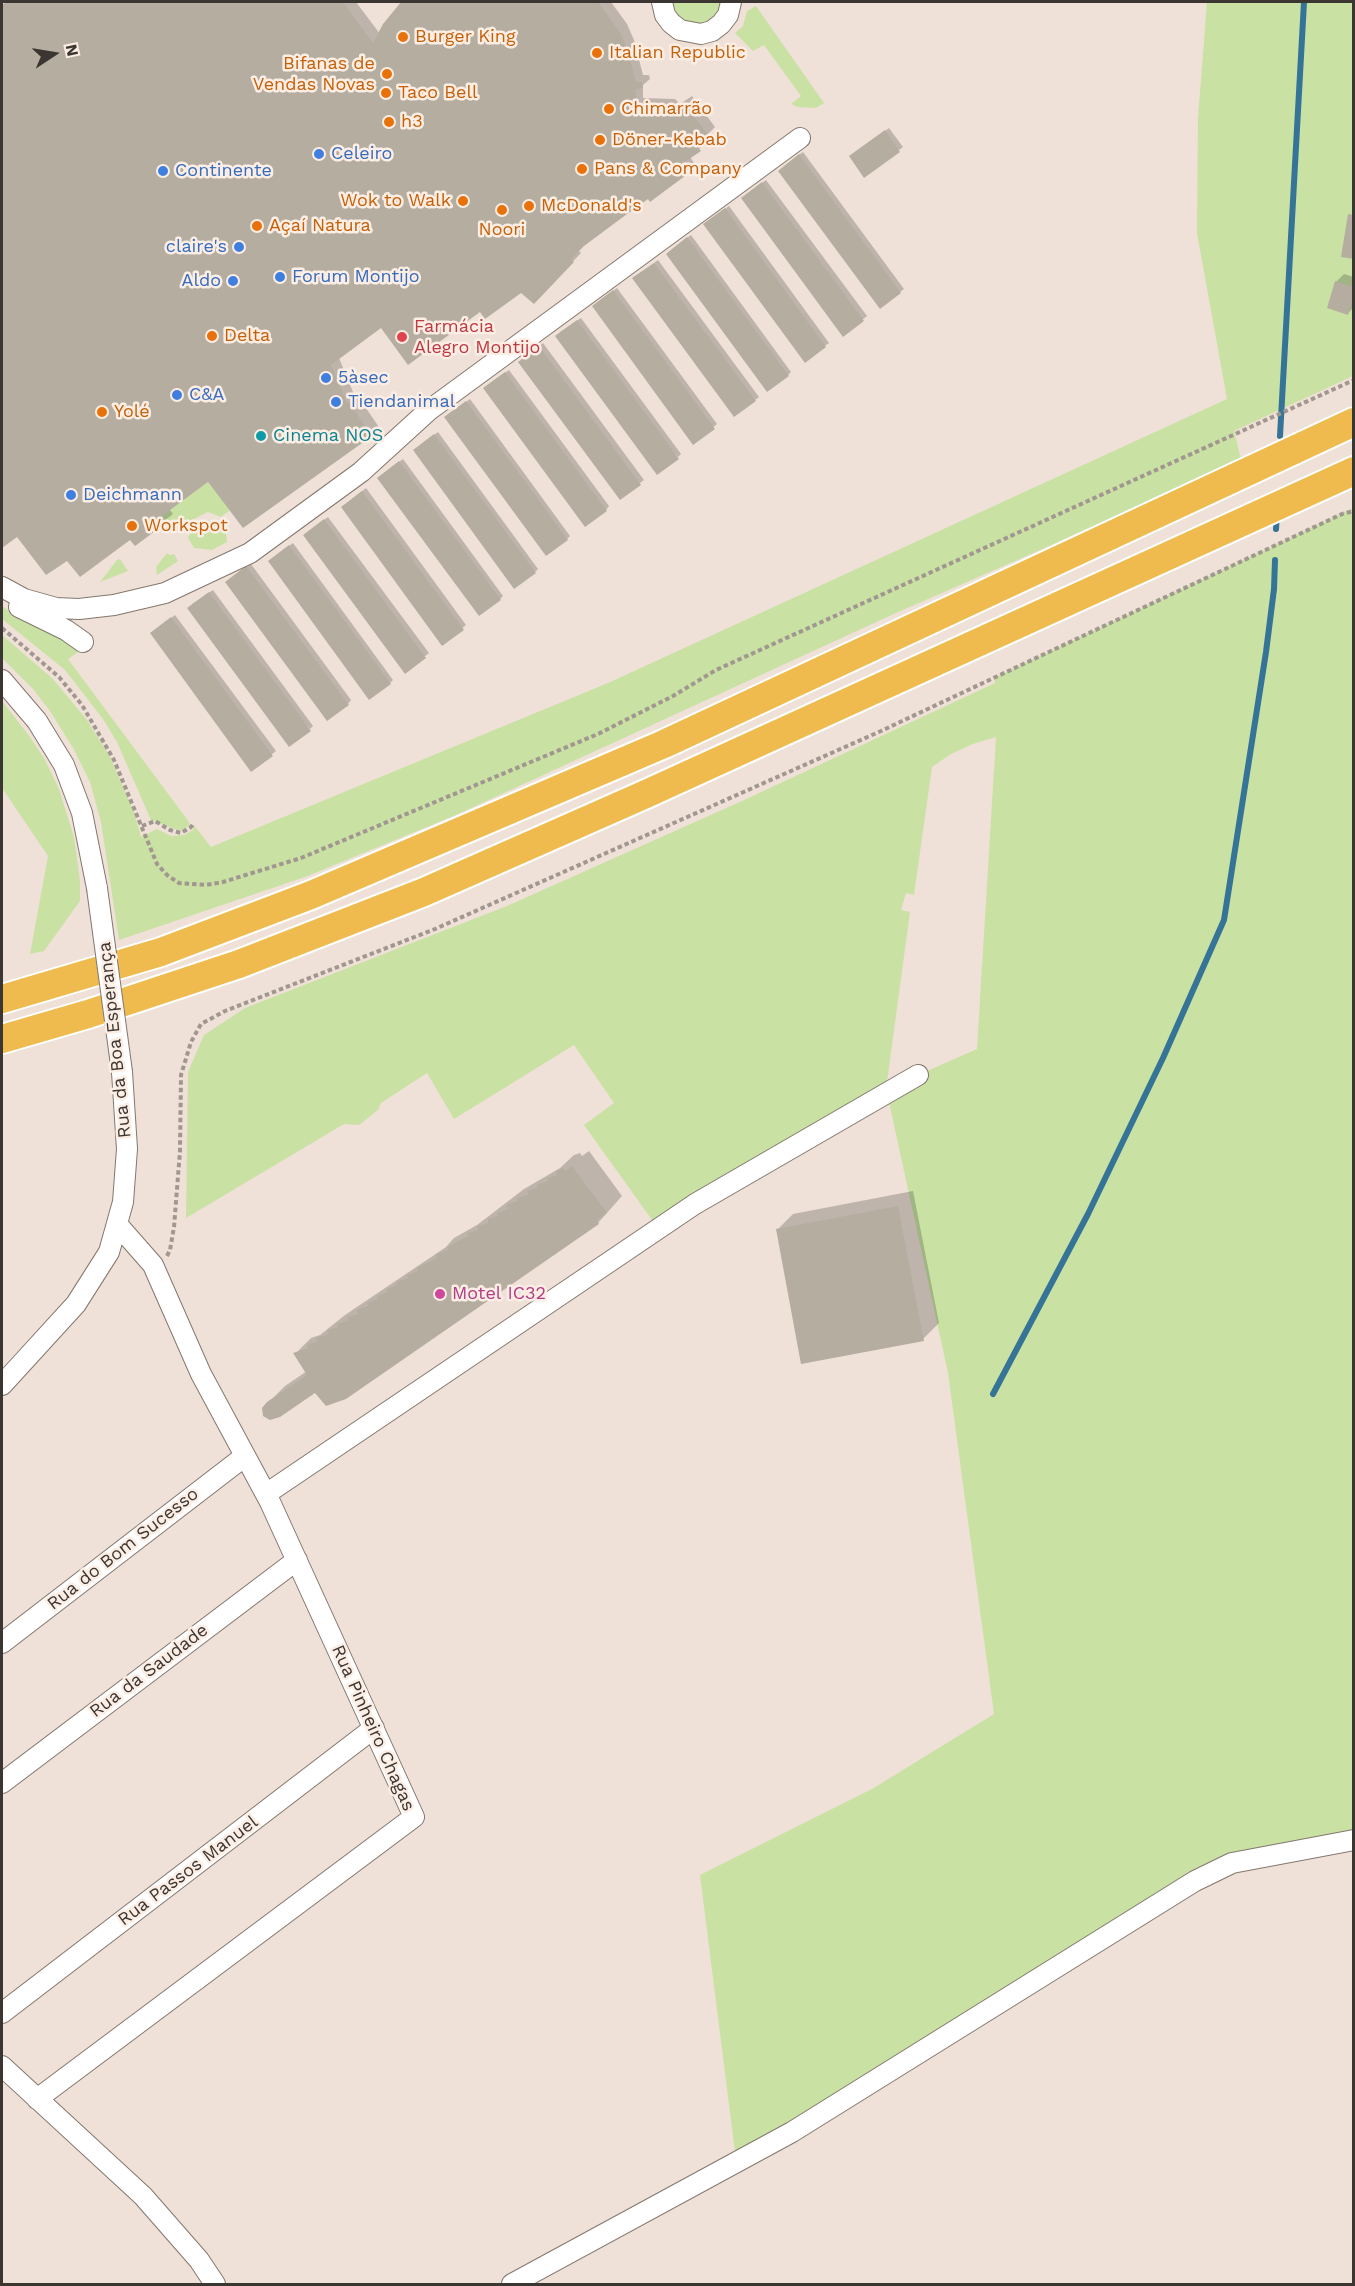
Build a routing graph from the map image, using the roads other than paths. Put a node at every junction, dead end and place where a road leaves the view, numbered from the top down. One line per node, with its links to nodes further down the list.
1 (662, 2): 2 (street)
2 (732, 2)
3 (800, 138): 6 (street)
4 (1353, 422): 10 (highway)
5 (1353, 471): 11 (highway)
6 (2, 587)
7 (2, 595): 8 (street)
8 (83, 642)
9 (2, 680): 13 (street, Rua da Boa Esperança, bridge)
10 (2, 999)
11 (2, 1039)
12 (918, 1075): 16 (street)
13 (117, 1224): 14 (street, Rua da Boa Esperança); 15 (street, Rua Pinheiro Chagas)
14 (2, 1385)
15 (245, 1456): 16 (street, Rua Pinheiro Chagas); 18 (street, Rua do Bom Sucesso)
16 (266, 1494): 17 (street, Rua Pinheiro Chagas)
17 (297, 1560): 19 (street, Rua Pinheiro Chagas); 20 (street, Rua da Saudade)
18 (2, 1643)
19 (374, 1728): 22 (street, Rua Passos Manuel); 24 (street, Rua Pinheiro Chagas)
20 (2, 1783)
21 (1353, 1840): 26 (street)
22 (2, 2013)
23 (2, 2066): 24 (street)
24 (38, 2099): 25 (street)
25 (215, 2284)
26 (512, 2284)

